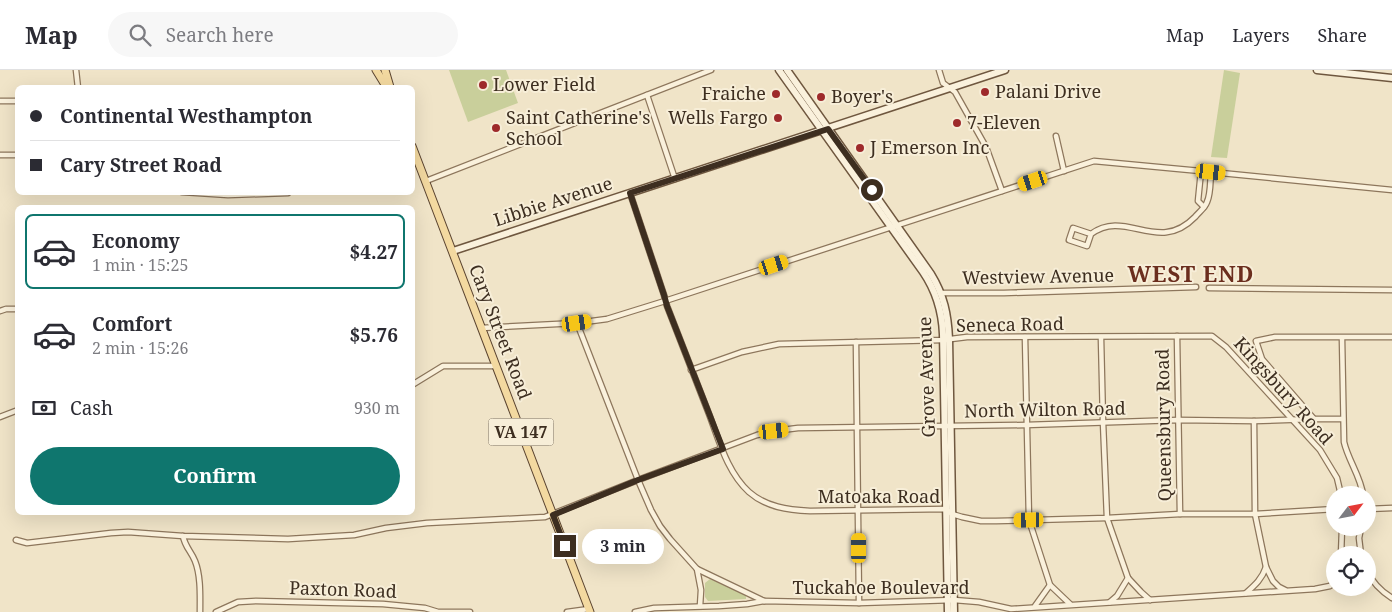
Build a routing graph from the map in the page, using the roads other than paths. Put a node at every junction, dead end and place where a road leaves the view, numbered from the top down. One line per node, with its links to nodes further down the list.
1 (76, 70): 11 (street)
2 (376, 70): 12 (main road)
3 (385, 70): 13 (main road)
4 (711, 70): 15 (street)
5 (779, 70): 18 (street, Grove Avenue)
6 (787, 70): 18 (street, Grove Avenue)
7 (939, 70): 14 (street)
8 (1004, 70): 14 (street, Libbie Avenue)
9 (1322, 70): 10 (street)
10 (1392, 78)
11 (78, 85)
12 (387, 85)
13 (388, 85)
14 (950, 88): 18 (street, Libbie Avenue); 29 (street)
15 (647, 95): 26 (street); 27 (street)
16 (0, 100): 17 (street)
17 (15, 101)
18 (825, 130): 26 (street, Libbie Avenue); 32 (street, Grove Avenue)
19 (1056, 136): 23 (street)
20 (415, 154): 27 (main road, Cary Street Road / VA 147)
21 (0, 155): 22 (street)
22 (15, 155)
23 (1064, 171): 24 (street); 29 (street)
24 (1201, 171): 25 (street); 31 (street)
25 (1211, 172): 28 (street); 31 (street)
26 (675, 179): 30 (street, Libbie Avenue)
27 (426, 181): 34 (main road, Cary Street Road / VA 147)
28 (1392, 190)
29 (1002, 191): 32 (street)
30 (630, 193): 34 (street, Libbie Avenue); 39 (street, Matoaka Road)
31 (1204, 207): 33 (street)
32 (894, 226): 38 (street, Grove Avenue); 39 (street); 50 (street, Grove Avenue)
33 (1091, 234): 33 (street)
34 (454, 251): 43 (main road, Cary Street Road / VA 147)
35 (1196, 287): 38 (street, Westview Avenue)
36 (1209, 288): 37 (street)
37 (1392, 290)
38 (941, 293): 50 (street, Grove Avenue)
39 (666, 301): 42 (street); 53 (street, Matoaka Road)
40 (15, 309): 41 (street)
41 (0, 312)
42 (577, 323): 43 (street); 67 (street)
43 (481, 328): 52 (main road, Cary Street Road / VA 147)
44 (1177, 336): 45 (street, Seneca Road); 48 (street, Seneca Road); 59 (street, Queensbury Road)
45 (1212, 336): 60 (street, Kingsbury Road)
46 (1025, 337): 48 (street, Seneca Road); 50 (street, Seneca Road); 63 (street)
47 (1392, 337): 49 (street)
48 (1101, 338): 62 (street)
49 (1342, 338): 57 (street, Kingsbury Road); 58 (street, Kingsbury Road)
50 (946, 340): 51 (street, Seneca Road); 64 (street, Grove Avenue)
51 (856, 342): 53 (street, Seneca Road); 65 (street)
52 (496, 366): 54 (street); 78 (main road, Cary Street Road / VA 147)
53 (692, 370): 66 (street, Matoaka Road)
54 (415, 383)
55 (15, 411): 56 (street)
56 (0, 417)
57 (1314, 418): 58 (street, North Wilton Road); 60 (street, North Wilton Road)
58 (1343, 419): 69 (street, Kingsbury Road)
59 (1178, 420): 61 (street, North Wilton Road); 62 (street, North Wilton Road); 76 (street, Queensbury Road)
60 (1291, 420): 61 (street, North Wilton Road); 68 (street, Kingsbury Road)
61 (1254, 421): 77 (street)
62 (1103, 422): 63 (street, North Wilton Road); 79 (street)
63 (1026, 424): 64 (street, North Wilton Road); 80 (street)
64 (948, 426): 65 (street, North Wilton Road); 71 (street, Grove Avenue); 75 (street, Grove Avenue)
65 (856, 427): 66 (street, North Wilton Road); 74 (street)
66 (723, 449): 67 (street, North Wilton Road); 74 (street, Matoaka Road)
67 (638, 480): 78 (street, North Wilton Road); 84 (street)
68 (1338, 486)
69 (1360, 486)
70 (1392, 508): 72 (street)
71 (946, 509): 74 (street, Matoaka Road); 75 (street, Matoaka Road); 92 (street, Grove Avenue)
72 (1376, 509)
73 (1326, 510): 77 (street, Matoaka Road)
74 (859, 511): 96 (street)
75 (952, 514): 80 (street, Matoaka Road); 92 (street, Grove Avenue)
76 (1180, 514): 77 (street, Matoaka Road); 79 (street, Matoaka Road)
77 (1255, 514): 83 (street)
78 (553, 515): 81 (street, North Wilton Road); 100 (main road, Cary Street Road / VA 147)
79 (1107, 518): 80 (street, Matoaka Road); 85 (street)
80 (1029, 520): 86 (street)
81 (183, 536): 82 (street, North Wilton Road); 101 (street)
82 (16, 540)
83 (1266, 567): 89 (street); 90 (street)
84 (697, 569): 94 (street); 98 (street)
85 (1128, 578): 93 (street); 95 (street)
86 (1050, 585): 97 (street); 99 (street)
87 (1376, 586): 91 (street)
88 (1326, 587): 89 (street, Tuckahoe Boulevard)
89 (1286, 590): 90 (street, Tuckahoe Boulevard)
90 (1245, 594): 93 (street, Tuckahoe Boulevard)
91 (1392, 598)
92 (951, 600): 96 (street, Tuckahoe Boulevard); 99 (street, Tuckahoe Boulevard); 106 (street, Grove Avenue); 107 (street, Grove Avenue)
93 (1150, 600): 95 (street, Tuckahoe Boulevard)
94 (764, 601): 96 (street, Tuckahoe Boulevard); 98 (street, Tuckahoe Boulevard)
95 (1110, 602): 97 (street, Tuckahoe Boulevard)
96 (859, 603)
97 (1070, 604): 99 (street, Tuckahoe Boulevard)
98 (700, 606): 105 (street, Tuckahoe Boulevard)
99 (1035, 607)
100 (590, 611): 104 (street)
101 (200, 612)
102 (216, 612): 103 (street, Paxton Road)
103 (470, 612)
104 (567, 612)
105 (635, 612)
106 (948, 612)
107 (954, 612)

